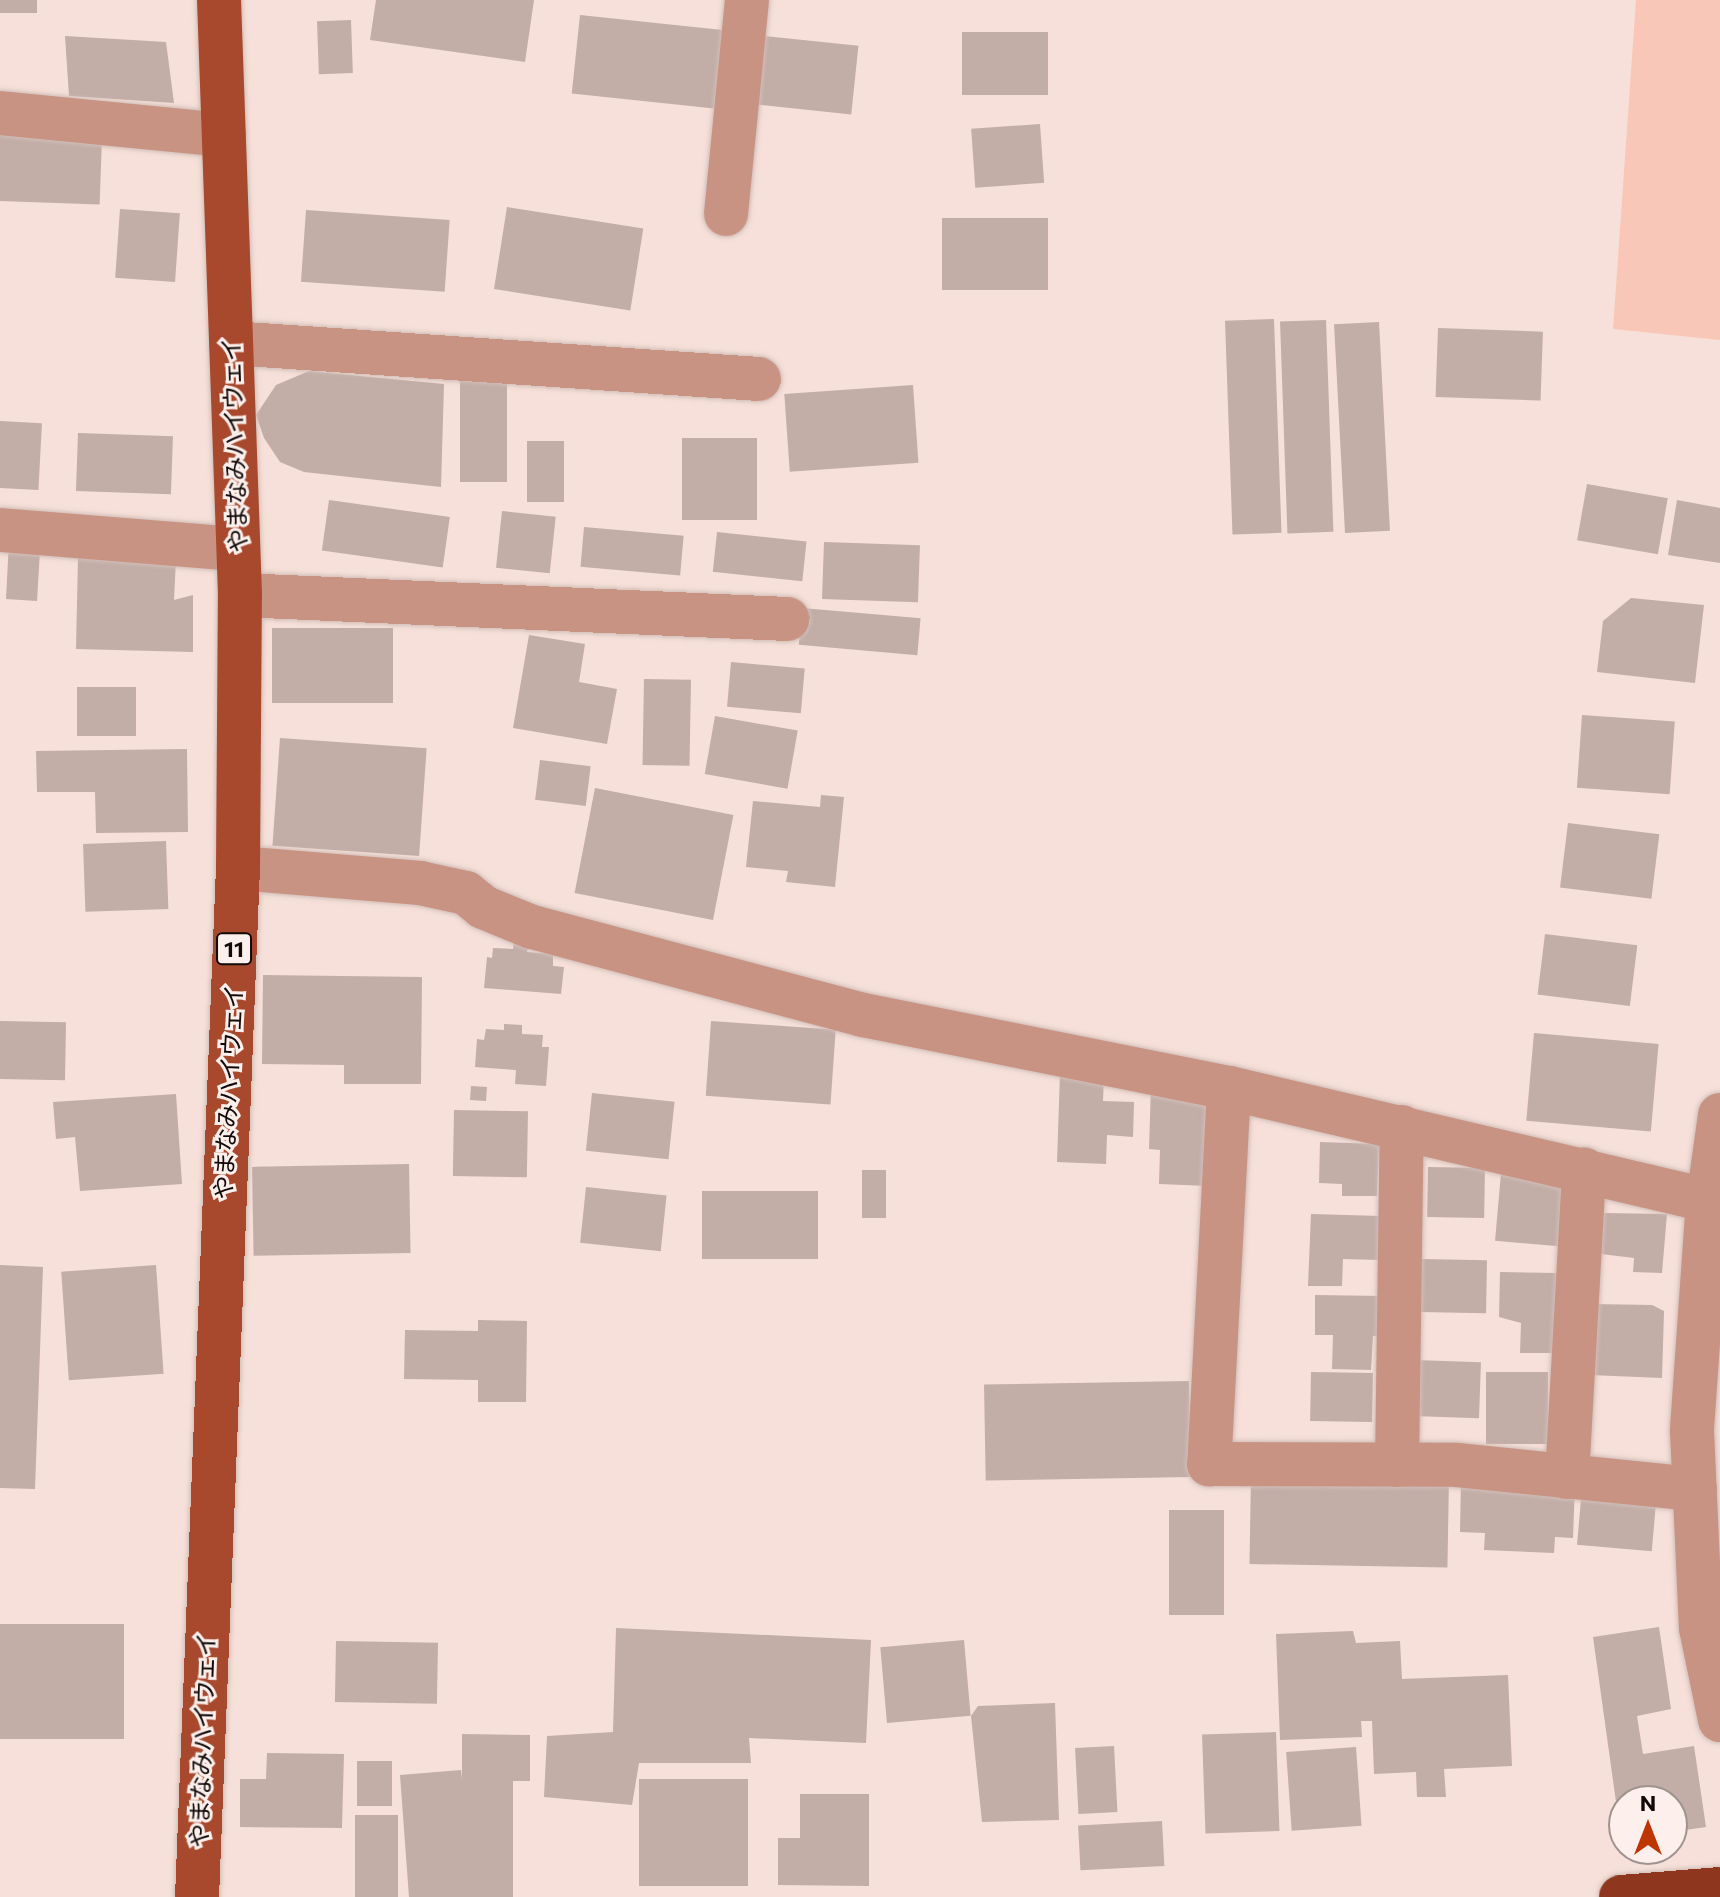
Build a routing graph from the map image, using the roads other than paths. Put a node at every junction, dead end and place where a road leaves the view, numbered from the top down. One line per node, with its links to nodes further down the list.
1 (219, 0): 4 (main road, やまなみハイウェイ / 11)
2 (747, 0): 5 (street)
3 (0, 113): 4 (street)
4 (224, 135): 6 (main road, やまなみハイウェイ / 11)
5 (726, 214)
6 (231, 343): 7 (street); 9 (main road, やまなみハイウェイ / 11)
7 (759, 379)
8 (0, 530): 9 (street)
9 (236, 549): 10 (main road, やまなみハイウェイ / 11)
10 (240, 595): 11 (street); 12 (main road, やまなみハイウェイ / 11)
11 (787, 619)
12 (238, 868): 13 (street); 23 (main road, やまなみハイウェイ / 11)
13 (1229, 1088): 15 (street); 18 (street)
14 (1720, 1115): 17 (street)
15 (1402, 1127): 16 (street); 18 (street)
16 (1584, 1169): 17 (street); 19 (street)
17 (1708, 1200): 20 (street)
18 (1397, 1465): 19 (street)
19 (1567, 1477): 20 (street)
20 (1695, 1489): 21 (street)
21 (1720, 1720)
22 (1720, 1889): 24 (highway)
23 (197, 1897)
24 (1621, 1897)

